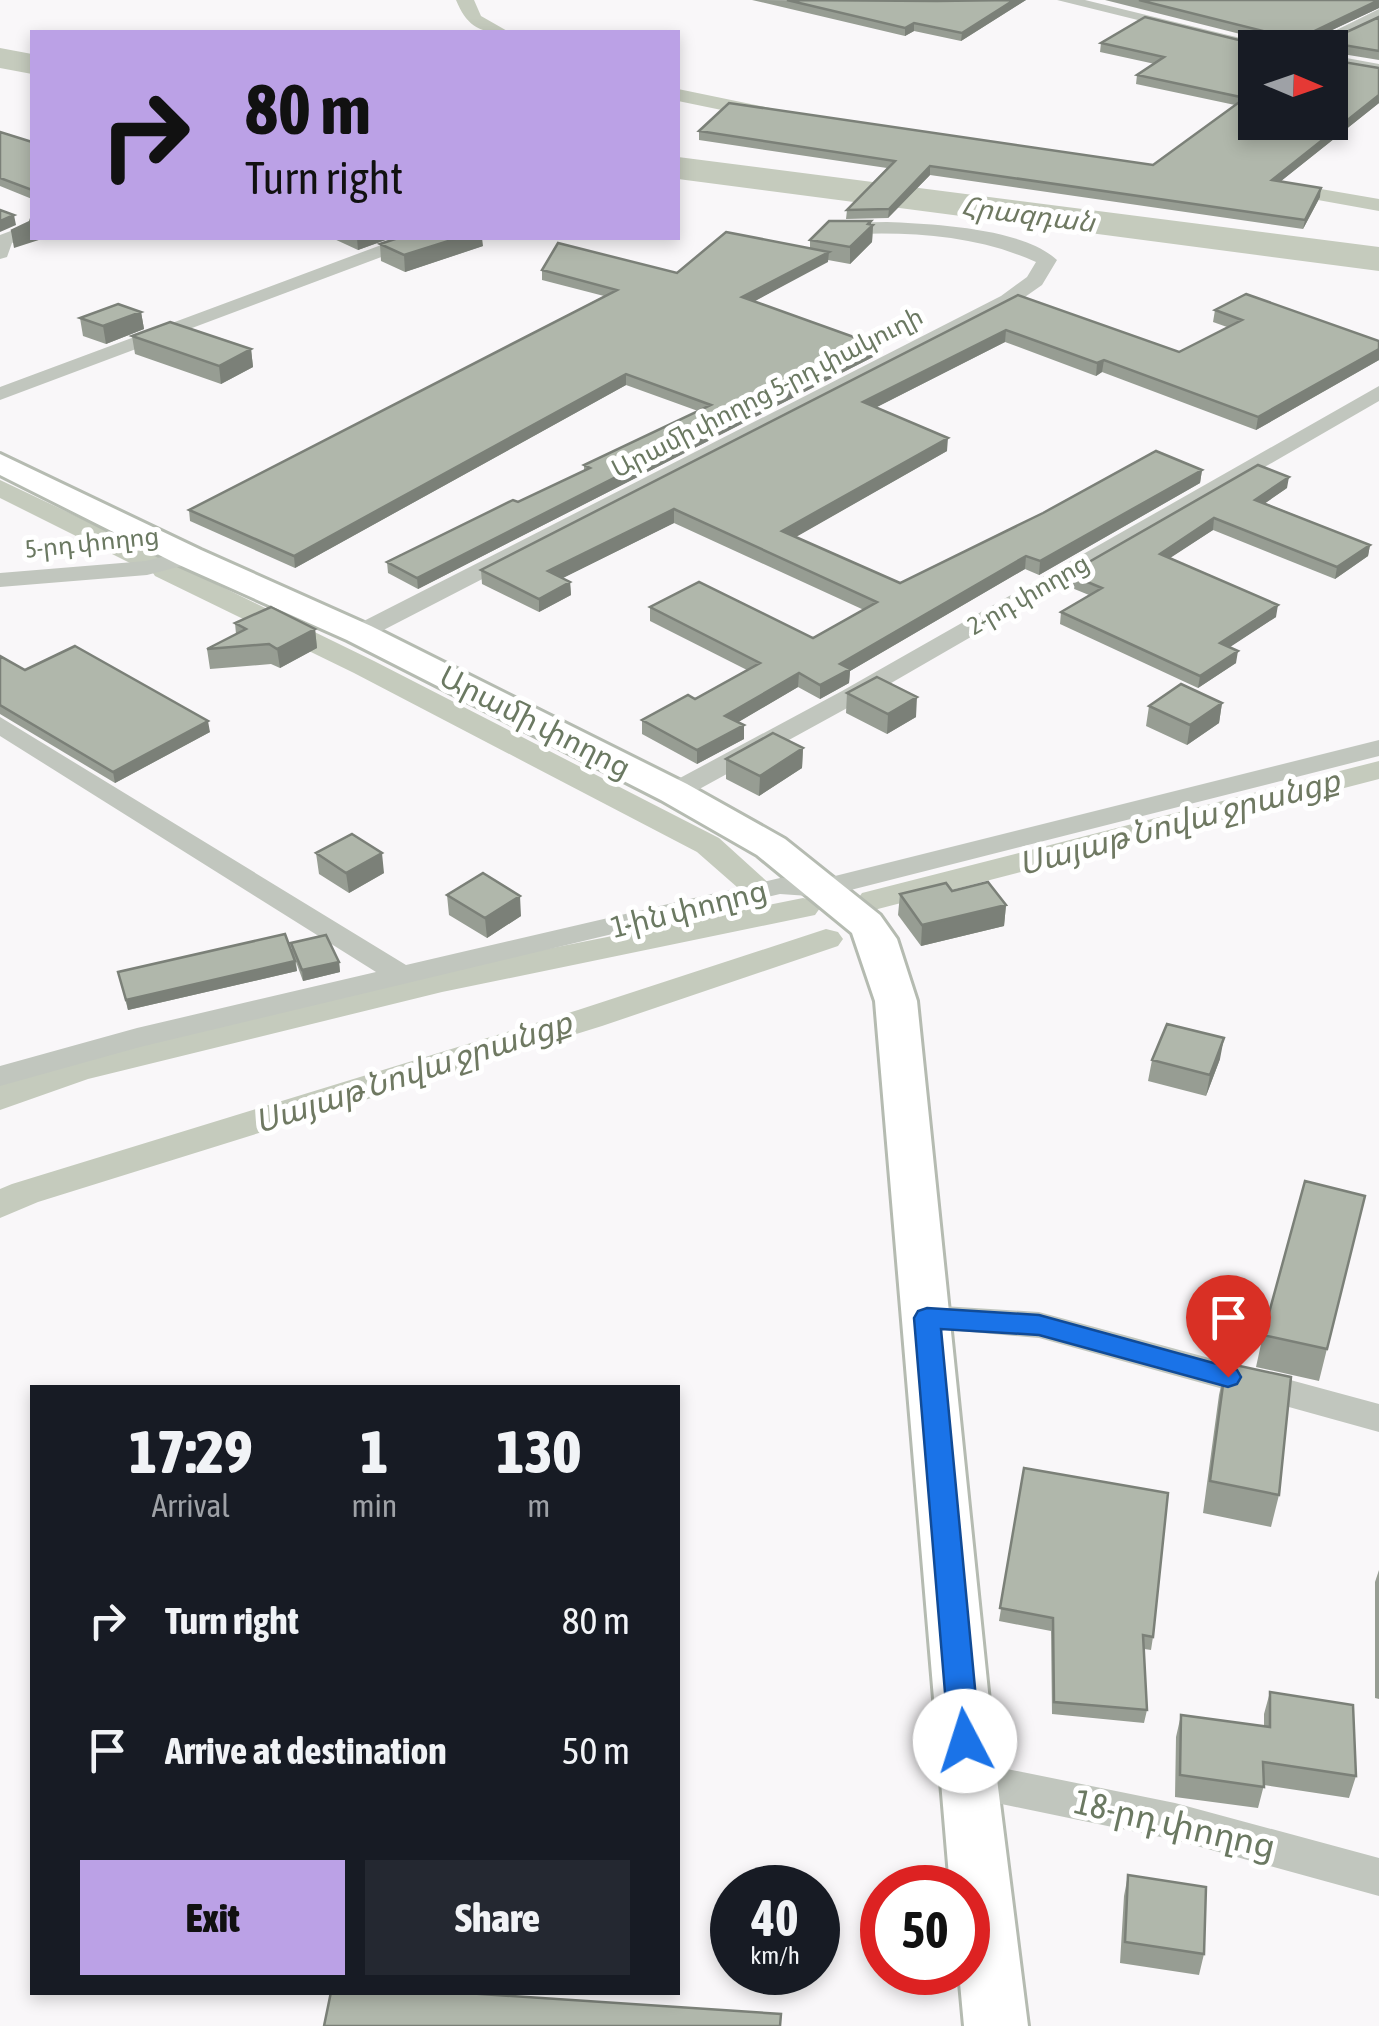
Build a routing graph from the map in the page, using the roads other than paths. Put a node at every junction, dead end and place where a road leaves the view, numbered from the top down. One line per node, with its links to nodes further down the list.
1 (1064, 0): 4 (street)
2 (1379, 14): 3 (street)
3 (1346, 30)
4 (1238, 40)
5 (1348, 64): 6 (street)
6 (1379, 70)
7 (30, 230): 10 (street)
8 (831, 230): 16 (street, Արամի փողոց 5-րդ փակուղի)
9 (413, 240): 12 (street)
10 (0, 253)
11 (1379, 392): 19 (street, 2-րդ փողոց)
12 (0, 394)
13 (0, 463): 14 (main road, Արամի փողոց)
14 (189, 558): 15 (street, 5-րդ փողոց); 16 (main road, Արամի փողոց)
15 (0, 580)
16 (358, 633): 19 (main road, Արամի փողոց)
17 (0, 725): 21 (street)
18 (1379, 748): 20 (street, 1-ին փողոց)
19 (674, 792): 20 (main road, Արամի փողոց)
20 (824, 888): 21 (street, 1-ին փողոց); 23 (main road, Արամի փողոց)
21 (403, 976): 22 (street, 1-ին փողոց)
22 (0, 1076)
23 (927, 1318): 24 (street); 25 (main road, Արամի փողոց)
24 (1379, 1418)
25 (968, 1779): 26 (street, 18-րդ փողոց); 27 (main road, Արամի փողոց)
26 (1379, 1877)
27 (996, 2026)

